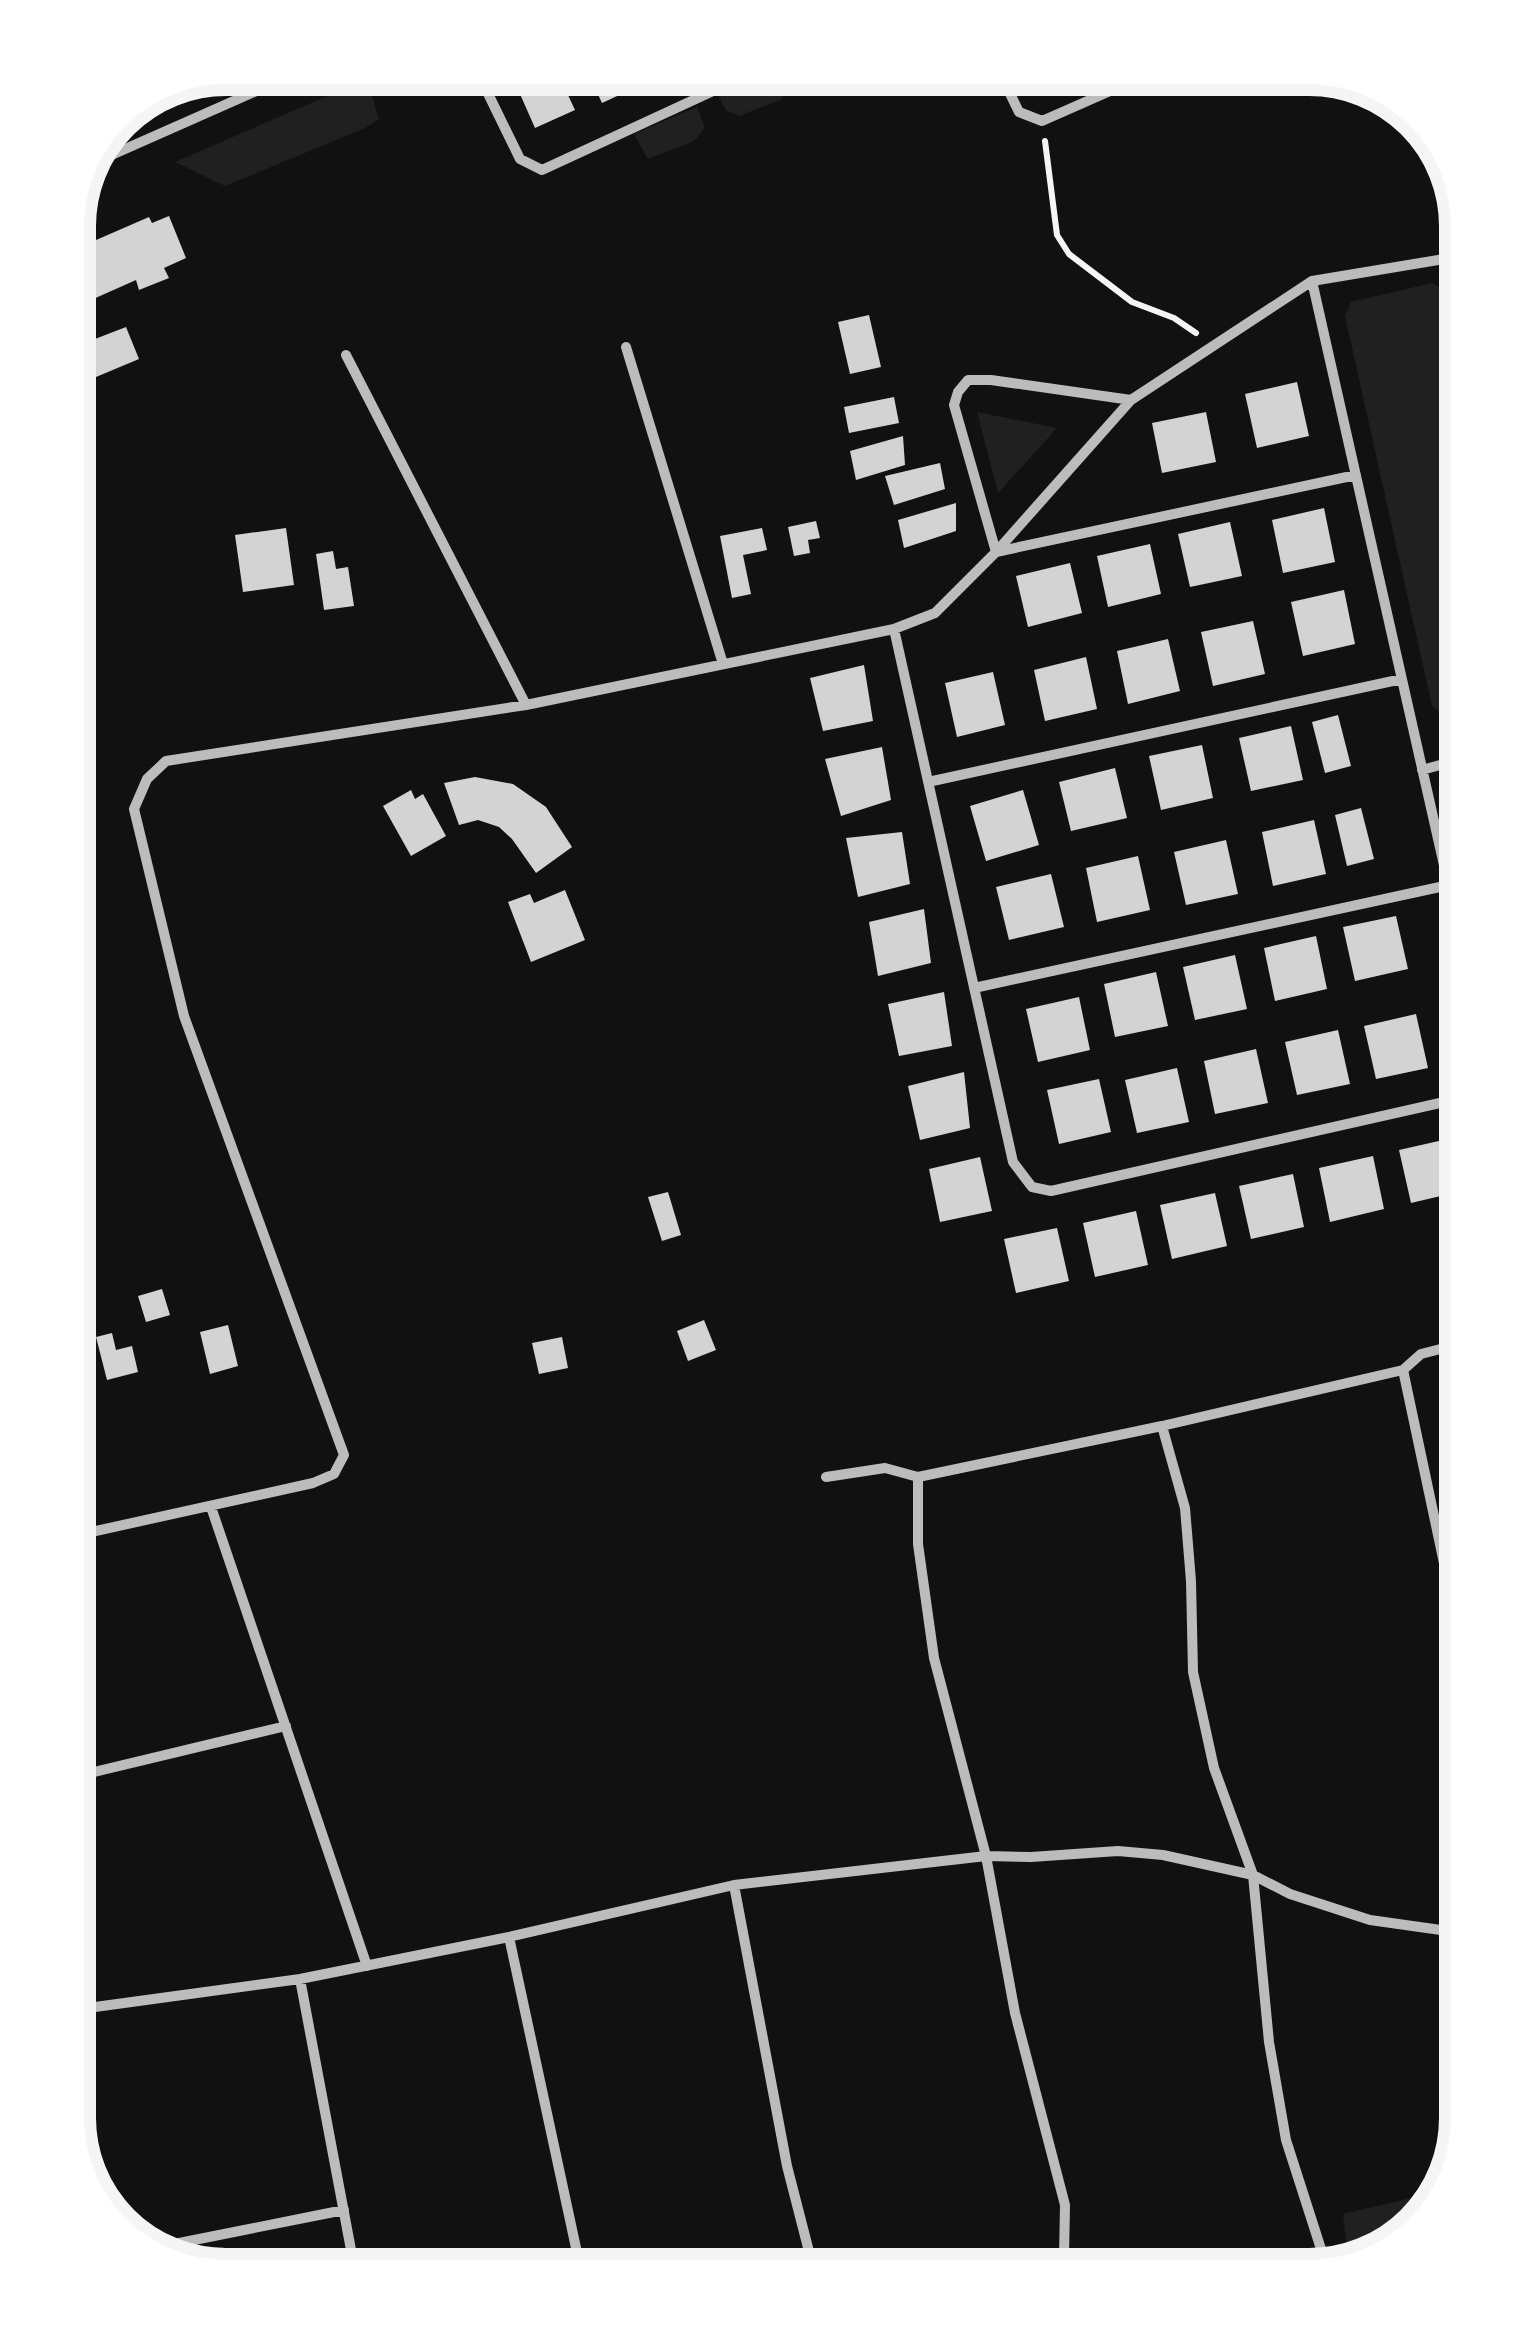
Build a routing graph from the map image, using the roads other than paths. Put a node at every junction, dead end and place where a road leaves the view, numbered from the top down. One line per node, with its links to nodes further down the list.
1 (256, 90): 6 (street)
2 (487, 90): 3 (street)
3 (715, 90)
4 (1008, 90): 5 (street)
5 (1112, 90)
6 (111, 154)
7 (1445, 261): 8 (street)
8 (1312, 281): 11 (street); 12 (street)
9 (626, 348): 15 (street)
10 (346, 355): 17 (street)
11 (1130, 400): 13 (street); 13 (street)
12 (1356, 475): 13 (street); 16 (street)
13 (996, 552): 14 (street)
14 (894, 629): 15 (street); 20 (street)
15 (723, 664): 17 (street)
16 (1402, 679): 19 (street); 20 (street)
17 (526, 705): 30 (street)
18 (1445, 764): 19 (street)
19 (1422, 770): 21 (street)
20 (928, 782): 23 (street)
21 (1445, 868)
22 (1445, 886): 23 (street)
23 (974, 988): 24 (street)
24 (1445, 1102)
25 (1445, 1348): 26 (street)
26 (1402, 1370): 27 (street); 32 (street)
27 (1162, 1426): 28 (street); 36 (street)
28 (918, 1476): 29 (street); 35 (street)
29 (826, 1478)
30 (210, 1507): 31 (street); 33 (street)
31 (90, 1532)
32 (1445, 1569)
33 (286, 1726): 34 (street); 40 (street)
34 (90, 1773)
35 (986, 1856): 36 (street); 37 (street); 49 (street)
36 (1253, 1875): 38 (street); 45 (street)
37 (734, 1886): 39 (street); 48 (street)
38 (1445, 1931)
39 (509, 1937): 40 (street); 47 (street)
40 (367, 1966): 41 (street)
41 (300, 1979): 42 (street); 43 (street)
42 (90, 2008)
43 (344, 2210): 44 (street); 46 (street)
44 (175, 2244)
45 (1321, 2250)
46 (352, 2254)
47 (576, 2254)
48 (810, 2254)
49 (1064, 2254)

